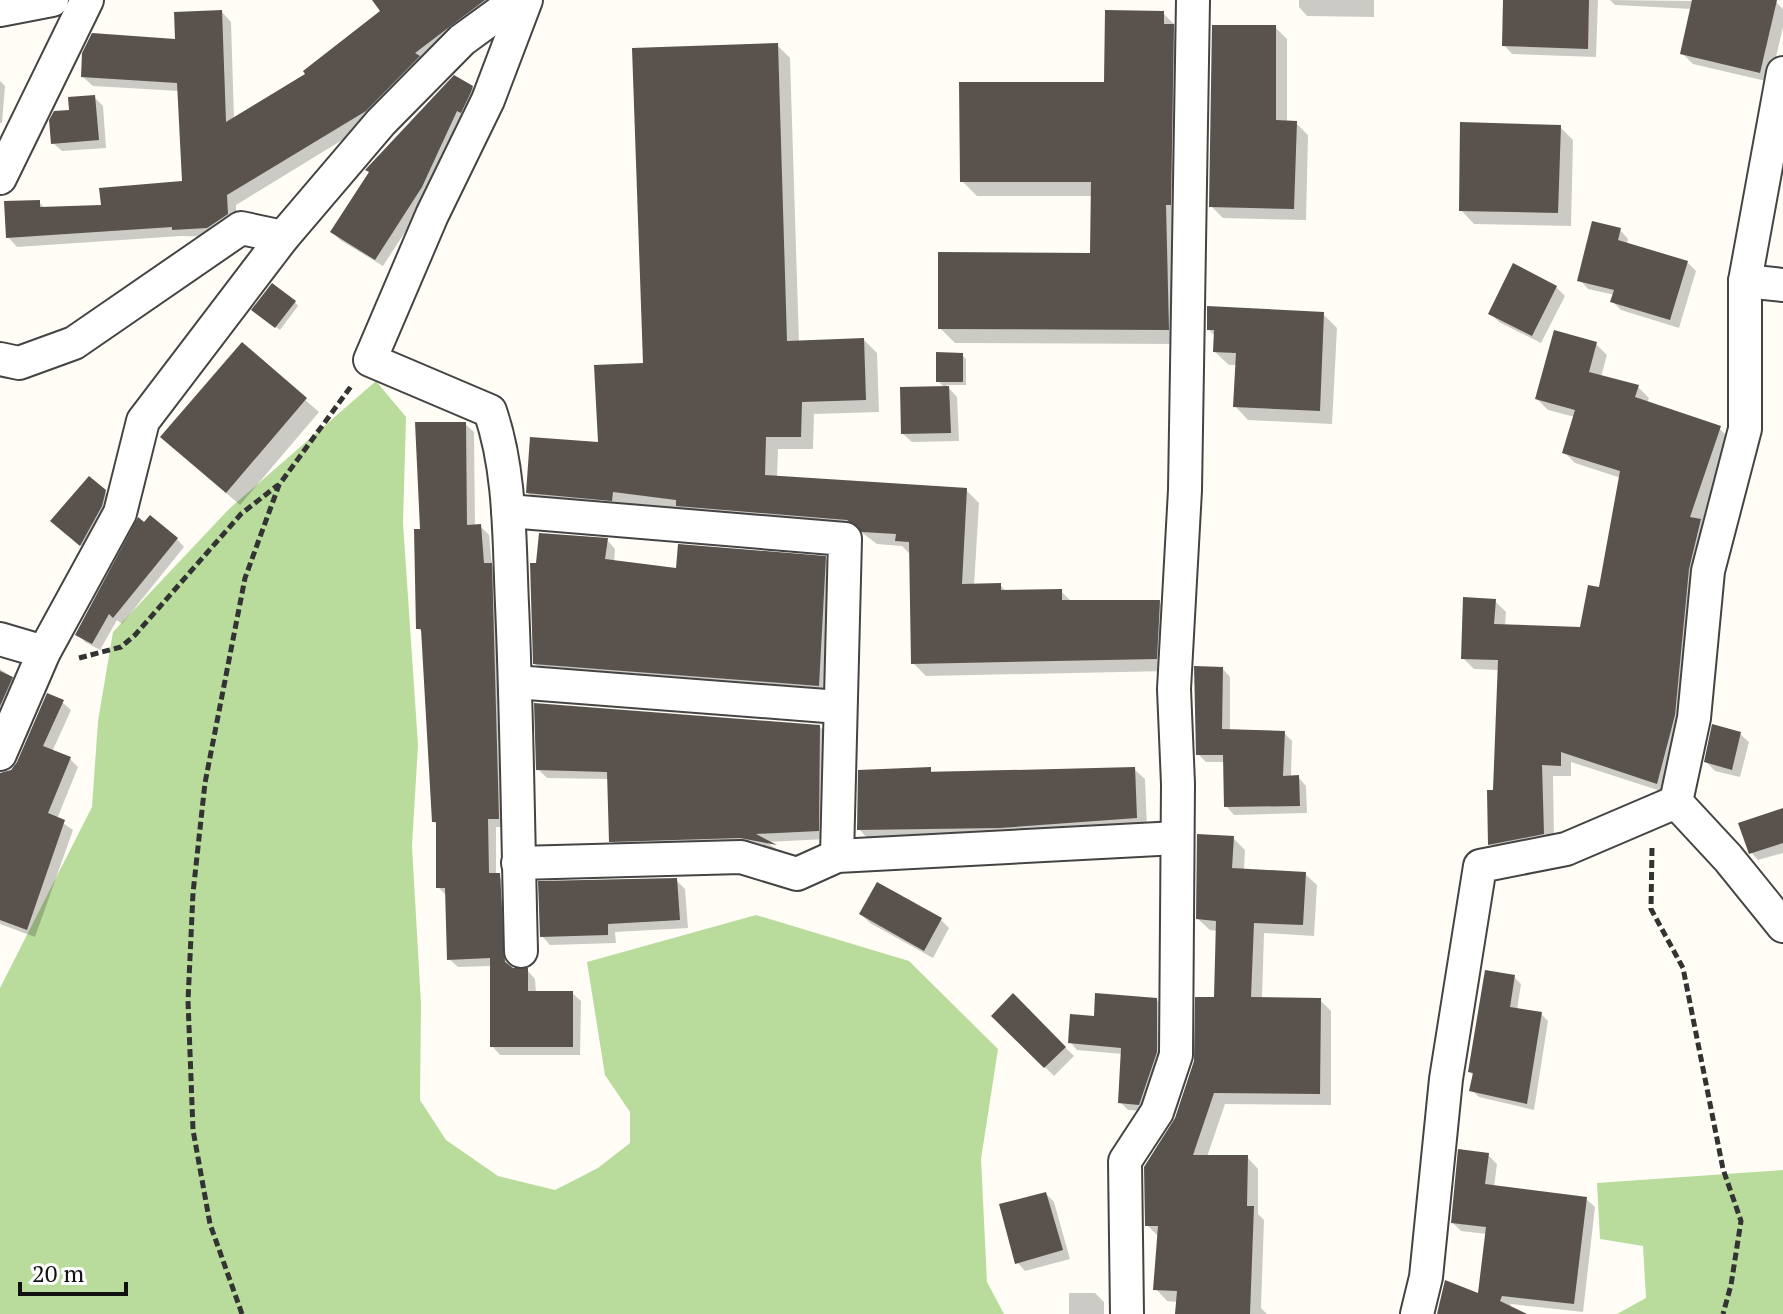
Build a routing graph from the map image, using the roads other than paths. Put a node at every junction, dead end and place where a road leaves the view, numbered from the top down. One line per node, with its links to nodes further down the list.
1 (52, 0): 6 (street)
2 (87, 0): 8 (street)
3 (517, 0): 9 (street)
4 (526, 0): 13 (street)
5 (1193, 0): 20 (street)
6 (0, 10)
7 (1783, 73): 10 (street)
8 (0, 178)
9 (283, 237): 12 (street); 15 (street)
10 (1745, 281): 11 (street); 19 (street)
11 (1783, 285)
12 (0, 359)
13 (508, 511): 16 (street); 17 (street)
14 (0, 639): 15 (street)
15 (44, 652): 18 (street)
16 (515, 682): 17 (street); 22 (street)
17 (839, 707): 21 (street)
18 (0, 754)
19 (1676, 802): 23 (street); 26 (street)
20 (1177, 838): 21 (street); 25 (street)
21 (837, 856): 22 (street)
22 (518, 863): 24 (street)
23 (1783, 926)
24 (521, 951)
25 (1127, 1314)
26 (1417, 1314)

